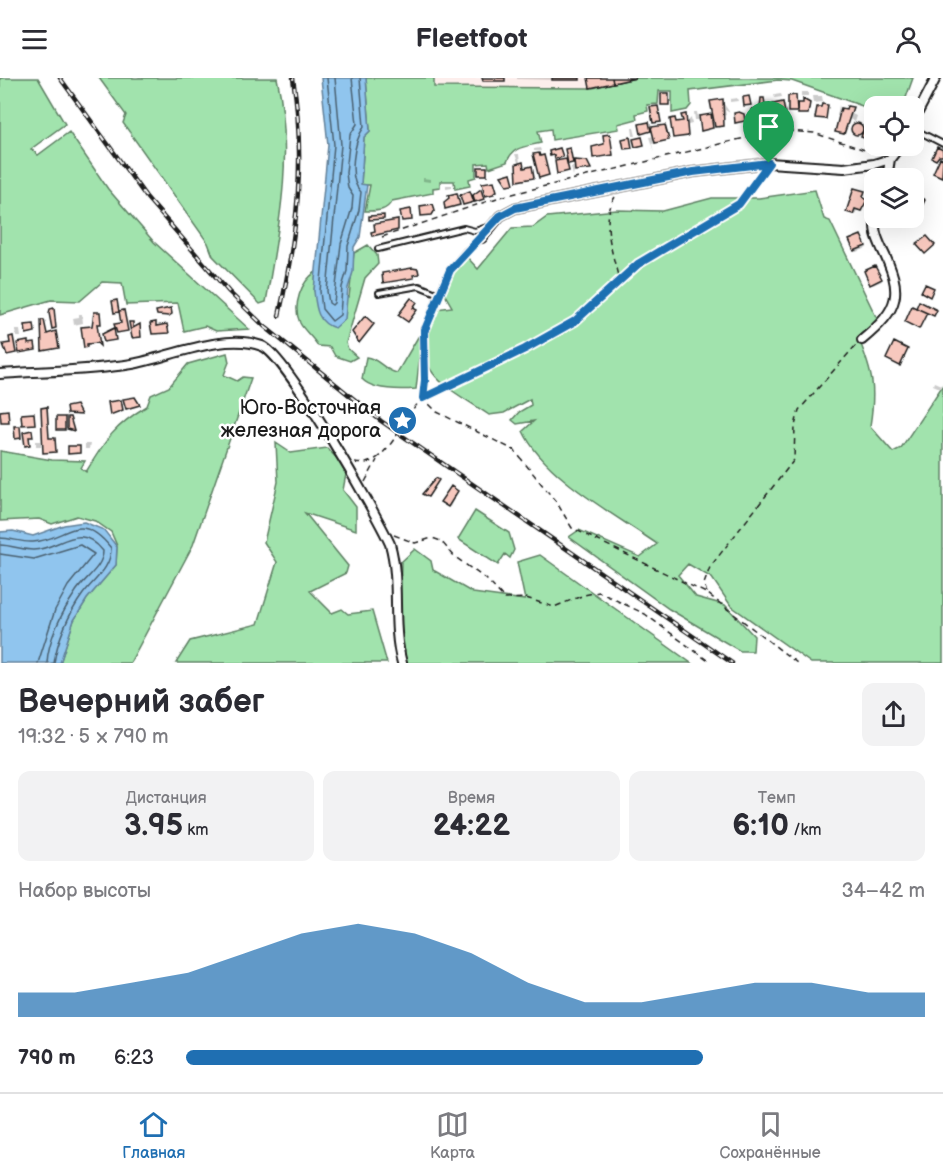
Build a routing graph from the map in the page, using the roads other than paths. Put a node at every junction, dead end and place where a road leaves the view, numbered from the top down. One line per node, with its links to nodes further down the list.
1 (936, 78): 2 (street)
2 (924, 101)
3 (924, 134): 4 (lane)
4 (943, 144)
5 (892, 156): 6 (street)
6 (890, 159): 7 (street); 8 (street)
7 (889, 168)
8 (493, 226): 10 (street); 11 (lane)
9 (875, 228): 14 (street)
10 (482, 238): 13 (lane)
11 (378, 249)
12 (378, 293): 13 (lane)
13 (439, 294): 16 (lane)
14 (862, 340)
15 (0, 374): 17 (street)
16 (425, 380)
17 (402, 663)

